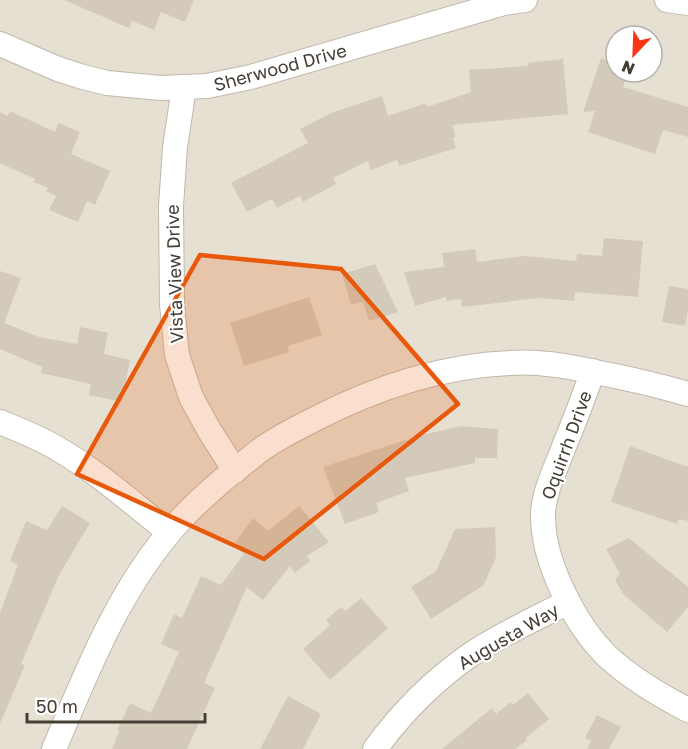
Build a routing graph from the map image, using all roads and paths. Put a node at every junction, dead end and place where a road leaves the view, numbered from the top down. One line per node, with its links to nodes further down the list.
1 (525, 0): 5 (street, Sherwood Drive)
2 (667, 0): 3 (street)
3 (688, 3)
4 (0, 44): 5 (street, Sherwood Drive)
5 (184, 88): 9 (street, Vista View Drive)
6 (593, 371): 7 (street); 9 (street); 11 (street, Oquirrh Drive)
7 (688, 394)
8 (0, 422): 10 (street)
9 (235, 471): 10 (street)
10 (169, 532): 13 (street)
11 (568, 602): 12 (street, Oquirrh Drive); 14 (street, Augusta Way)
12 (688, 710)
13 (54, 749)
14 (375, 749)

